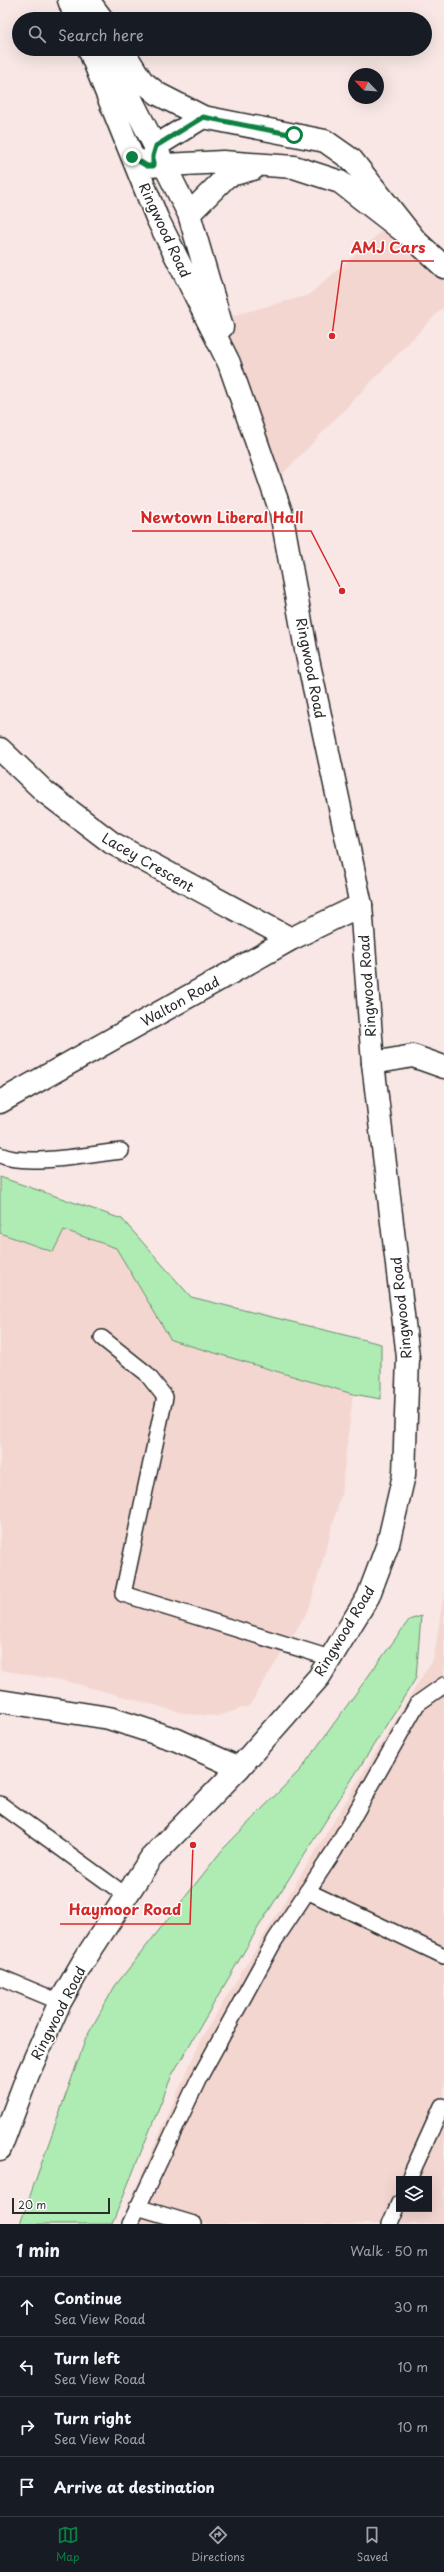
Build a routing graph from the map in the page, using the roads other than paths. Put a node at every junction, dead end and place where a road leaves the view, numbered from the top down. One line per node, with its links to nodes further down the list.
1 (69, 0): 4 (main road)
2 (77, 0): 5 (main road)
3 (88, 0): 6 (main road)
4 (73, 12)
5 (84, 12)
6 (97, 12)
7 (92, 56): 11 (main road, Ringwood Road)
8 (109, 56): 12 (main road, Ringwood Road)
9 (127, 56): 10 (main road)
10 (203, 117): 12 (main road); 15 (main road)
11 (132, 157): 12 (main road); 17 (main road, Ringwood Road)
12 (159, 160): 13 (main road); 14 (main road, Ringwood Road); 17 (main road)
13 (294, 167): 14 (main road); 15 (main road)
14 (189, 214): 18 (main road, Ringwood Road)
15 (416, 241): 16 (main road)
16 (444, 267)
17 (191, 286): 18 (main road, Ringwood Road)
18 (229, 363): 20 (main road, Ringwood Road)
19 (0, 749): 21 (main road, Lacey Crescent)
20 (361, 904): 21 (main road, Walton Road); 22 (main road, Ringwood Road)
21 (291, 939): 24 (main road, Walton Road)
22 (373, 1062): 23 (main road); 28 (main road, Ringwood Road)
23 (444, 1067)
24 (0, 1102)
25 (121, 1150): 26 (lane)
26 (0, 1155)
27 (102, 1338): 28 (lane)
28 (330, 1658): 31 (main road, Ringwood Road)
29 (444, 1685): 33 (lane)
30 (0, 1701): 31 (main road)
31 (239, 1768): 34 (main road, Ringwood Road)
32 (0, 1804): 34 (lane)
33 (307, 1891): 35 (lane); 41 (lane)
34 (128, 1897): 37 (main road, Ringwood Road)
35 (444, 1956)
36 (0, 1977): 37 (lane)
37 (60, 2002): 39 (main road, Ringwood Road)
38 (442, 2106): 40 (lane)
39 (0, 2149)
40 (411, 2176)
41 (137, 2208): 43 (lane); 44 (lane)
42 (396, 2210): 45 (lane)
43 (130, 2224)
44 (194, 2224)
45 (390, 2224)

